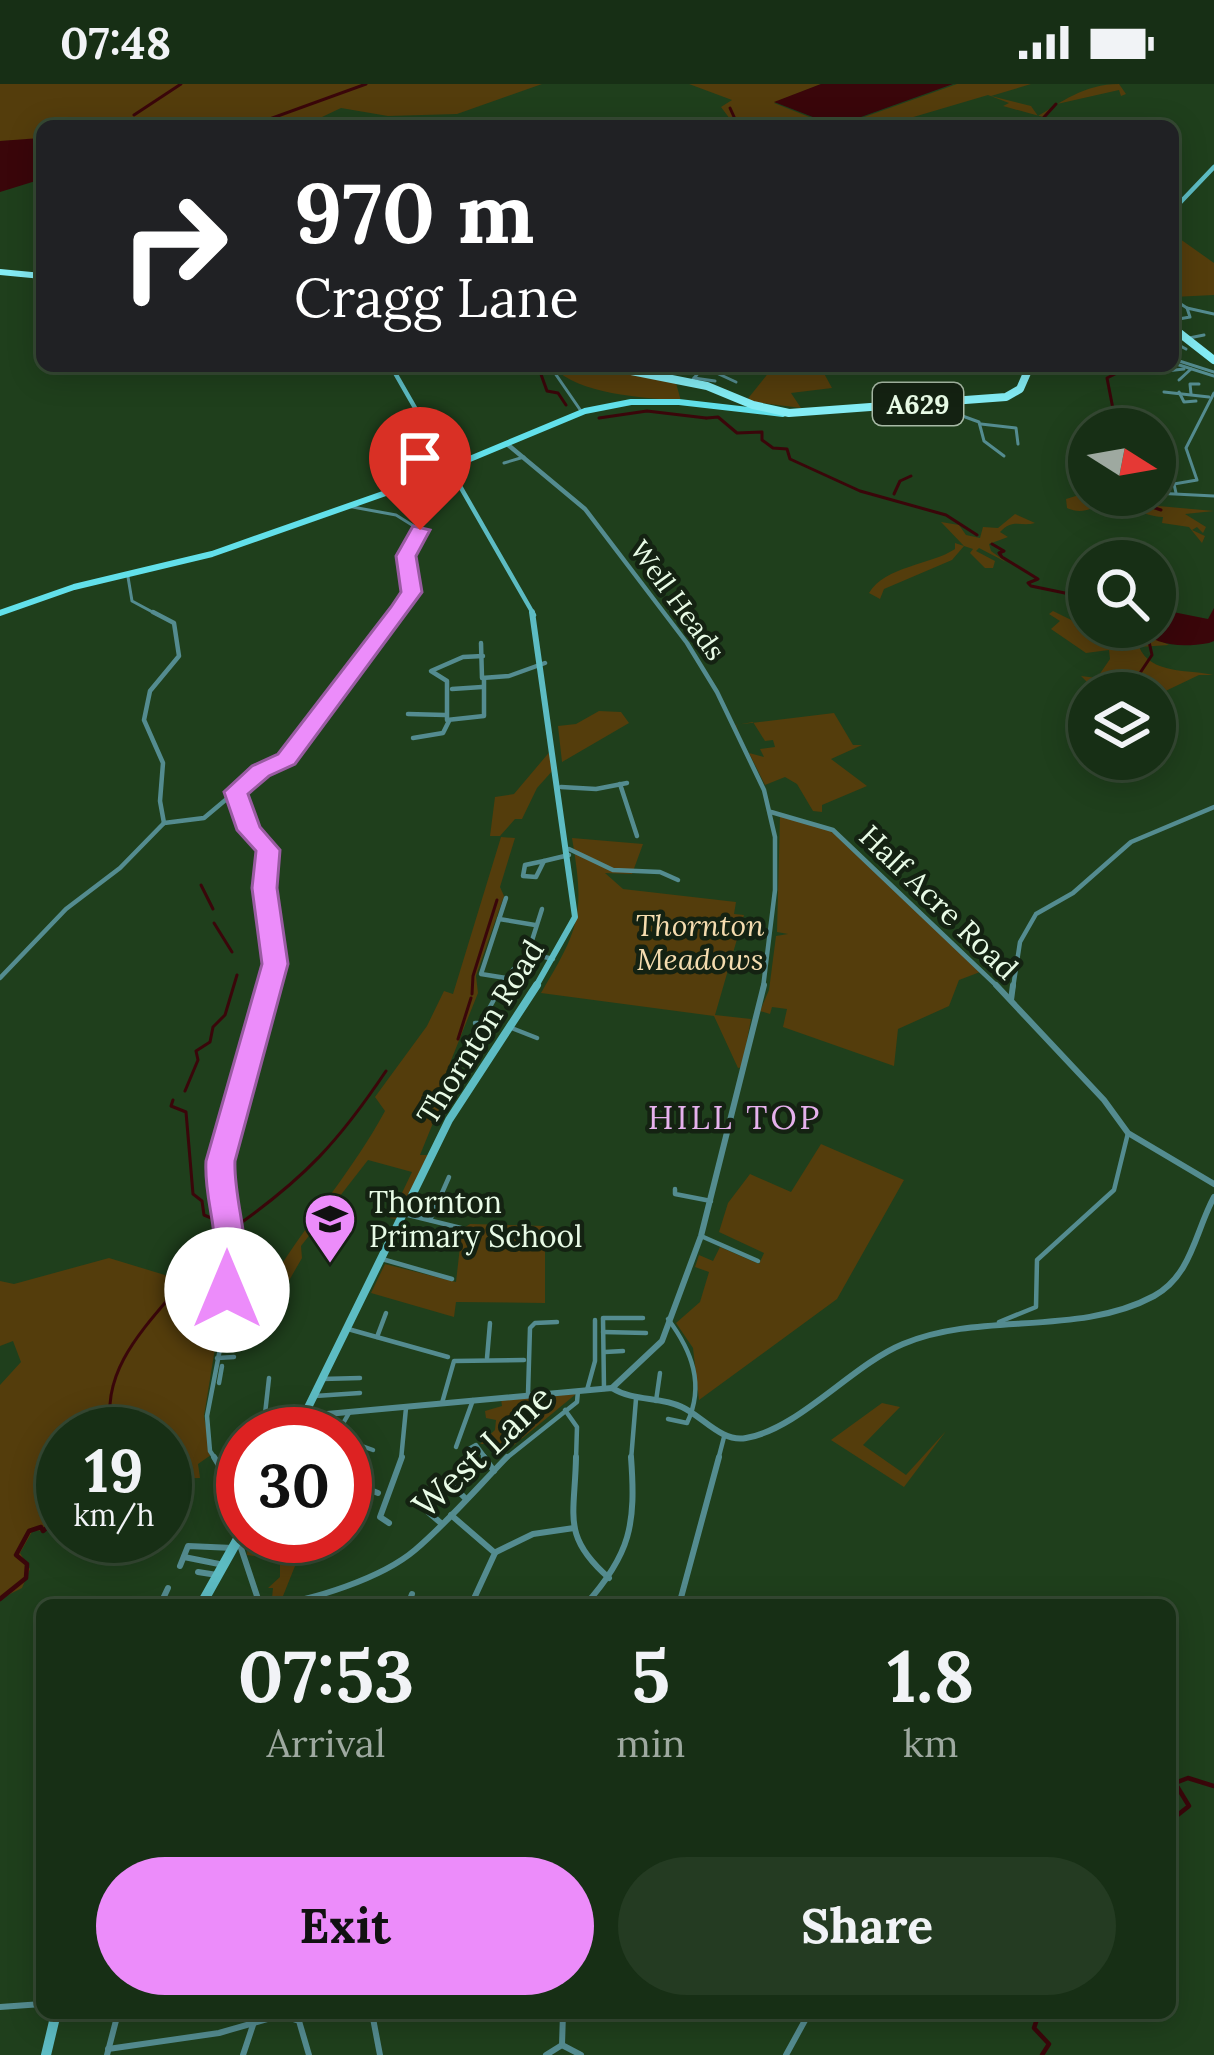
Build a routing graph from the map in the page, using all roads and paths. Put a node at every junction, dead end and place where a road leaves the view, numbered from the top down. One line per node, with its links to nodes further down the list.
1 (1214, 167): 2 (main road)
2 (1179, 204)
3 (0, 272): 4 (highway)
4 (36, 275)
5 (1189, 297): 6 (street)
6 (1179, 298)
7 (1179, 302): 8 (street)
8 (1187, 308): 9 (street); 10 (street)
9 (1214, 314)
10 (1179, 327)
11 (1179, 333): 12 (highway)
12 (1207, 354)
13 (1179, 364): 15 (street)
14 (1179, 364): 23 (street)
15 (1191, 369): 16 (street); 23 (street); 26 (street)
16 (1179, 370)
17 (395, 372): 44 (main road, Thornton Road)
18 (554, 372): 36 (street)
19 (656, 372): 24 (highway, A629)
20 (705, 372): 24 (street)
21 (714, 372): 27 (street)
22 (1028, 372): 35 (highway, A629)
23 (1214, 374)
24 (693, 377): 25 (street); 37 (highway, A629)
25 (713, 380)
26 (1178, 380)
27 (736, 382)
28 (1199, 384): 32 (street)
29 (1214, 385): 33 (street)
30 (1164, 392): 31 (street)
31 (1179, 392): 32 (street); 34 (street)
32 (1191, 394): 33 (street)
33 (1213, 394): 45 (street)
34 (1196, 401)
35 (945, 402): 37 (highway, A629); 38 (street)
36 (581, 412): 37 (main road); 40 (main road)
37 (789, 413)
38 (981, 424): 39 (street); 41 (street)
39 (1018, 443)
40 (507, 444): 42 (street, Well Heads); 44 (main road)
41 (1004, 456)
42 (524, 457): 43 (street); 63 (street, Well Heads)
43 (504, 463)
44 (449, 465): 48 (main road); 53 (main road, Thornton Road)
45 (1176, 483)
46 (1176, 494): 47 (street)
47 (1214, 496)
48 (347, 506): 49 (main road); 61 (street)
49 (128, 577): 50 (main road); 64 (street)
50 (0, 613)
51 (481, 644): 52 (street)
52 (482, 656): 54 (street); 56 (street)
53 (545, 663): 54 (street); 60 (main road, Thornton Road)
54 (484, 679): 55 (street)
55 (482, 687): 56 (street); 58 (street)
56 (449, 689): 58 (street)
57 (408, 714): 58 (street)
58 (447, 718): 59 (street)
59 (413, 738)
60 (561, 787): 65 (street); 66 (main road, Thornton Road)
61 (236, 792): 64 (street); 112 (street)
62 (1214, 807): 77 (street)
63 (772, 812): 78 (street, Half Acre Road); 88 (street)
64 (164, 823): 75 (street)
65 (637, 836)
66 (569, 852): 67 (street); 68 (street); 74 (main road, Thornton Road)
67 (544, 860)
68 (678, 880)
69 (506, 898): 71 (street)
70 (542, 909): 72 (street)
71 (498, 919): 72 (street); 76 (street)
72 (535, 925): 73 (street)
73 (529, 952): 74 (street); 76 (street)
74 (553, 959): 81 (main road, Thornton Road)
75 (0, 978)
76 (506, 978): 80 (street)
77 (1011, 987): 78 (street); 79 (street)
78 (998, 988): 79 (street, Half Acre Road)
79 (1010, 1000): 83 (street, Half Acre Road)
80 (476, 1022)
81 (509, 1027): 82 (street); 89 (main road, Thornton Road)
82 (537, 1038)
83 (1129, 1133): 85 (street); 103 (street)
84 (449, 1177): 90 (street)
85 (1214, 1184)
86 (674, 1193): 88 (street)
87 (1214, 1197): 103 (street)
88 (711, 1201): 93 (street)
89 (404, 1214): 90 (street); 92 (main road, Thornton Road)
90 (430, 1220): 91 (street)
91 (461, 1228)
92 (396, 1230): 94 (street); 95 (main road, Thornton Road)
93 (701, 1236): 96 (street); 101 (street)
94 (454, 1245)
95 (382, 1259): 97 (street); 105 (main road, Thornton Road)
96 (758, 1261)
97 (452, 1280)
98 (386, 1313): 108 (street)
99 (643, 1318): 100 (street)
100 (599, 1319): 106 (street); 121 (street)
101 (668, 1319): 120 (street); 134 (street)
102 (556, 1322): 123 (street)
103 (999, 1322): 136 (street)
104 (490, 1323): 113 (street)
105 (348, 1329): 108 (street); 119 (main road, Thornton Road)
106 (603, 1333): 107 (street); 110 (street)
107 (646, 1333)
108 (377, 1337): 114 (street)
109 (623, 1351): 110 (street)
110 (604, 1352): 120 (street)
111 (234, 1357): 112 (street)
112 (217, 1358): 138 (street)
113 (487, 1358): 114 (street); 115 (street)
114 (451, 1359): 128 (street)
115 (524, 1360)
116 (660, 1373): 127 (street)
117 (268, 1378): 129 (street)
118 (360, 1378): 119 (street)
119 (322, 1379): 124 (main road, Thornton Road)
120 (608, 1389): 121 (street, West Lane); 125 (street, West Lane)
121 (583, 1390): 123 (street); 133 (street, West Lane)
122 (360, 1393): 124 (street)
123 (527, 1394): 126 (street)
124 (314, 1396): 130 (main road, Thornton Road)
125 (636, 1399): 127 (street, West Lane); 156 (street)
126 (472, 1400): 128 (street); 137 (street)
127 (656, 1401): 134 (street, West Lane)
128 (442, 1403): 131 (street)
129 (266, 1407)
130 (309, 1407)
131 (406, 1408): 132 (street); 147 (street)
132 (372, 1410)
133 (565, 1410): 140 (street, West Lane); 149 (street)
134 (693, 1414): 135 (street); 136 (street, West Lane)
135 (668, 1419)
136 (724, 1436): 166 (street)
137 (456, 1447)
138 (216, 1461)
139 (469, 1466): 140 (street)
140 (494, 1471): 144 (street, West Lane)
141 (455, 1488): 144 (street)
142 (372, 1491): 143 (street)
143 (378, 1493)
144 (466, 1499): 146 (street, West Lane)
145 (430, 1504): 148 (street)
146 (451, 1515): 148 (street, West Lane); 151 (street)
147 (389, 1523)
148 (442, 1524): 162 (street, West Lane)
149 (574, 1528): 151 (street); 156 (street)
150 (216, 1542): 154 (street)
151 (494, 1553): 164 (street)
152 (225, 1563): 154 (main road)
153 (246, 1563): 161 (street)
154 (221, 1570): 155 (street); 160 (main road)
155 (198, 1572)
156 (609, 1578): 165 (street)
157 (168, 1588): 159 (street)
158 (412, 1594): 163 (street)
159 (163, 1599)
160 (204, 1599)
161 (258, 1599)
162 (310, 1599)
163 (410, 1599)
164 (474, 1599)
165 (590, 1599)
166 (681, 1599)
167 (36, 2004): 168 (street)
168 (0, 2007)
169 (55, 2019): 179 (main road)
170 (116, 2019): 178 (street)
171 (251, 2019): 178 (street)
172 (255, 2019): 180 (street)
173 (295, 2019): 181 (street)
174 (373, 2019): 182 (street)
175 (562, 2019): 177 (street)
176 (806, 2019): 185 (street)
177 (562, 2044): 183 (street); 184 (street)
178 (107, 2052)
179 (46, 2055)
180 (243, 2055)
181 (308, 2055)
182 (380, 2055)
183 (546, 2055)
184 (581, 2055)
185 (786, 2055)

